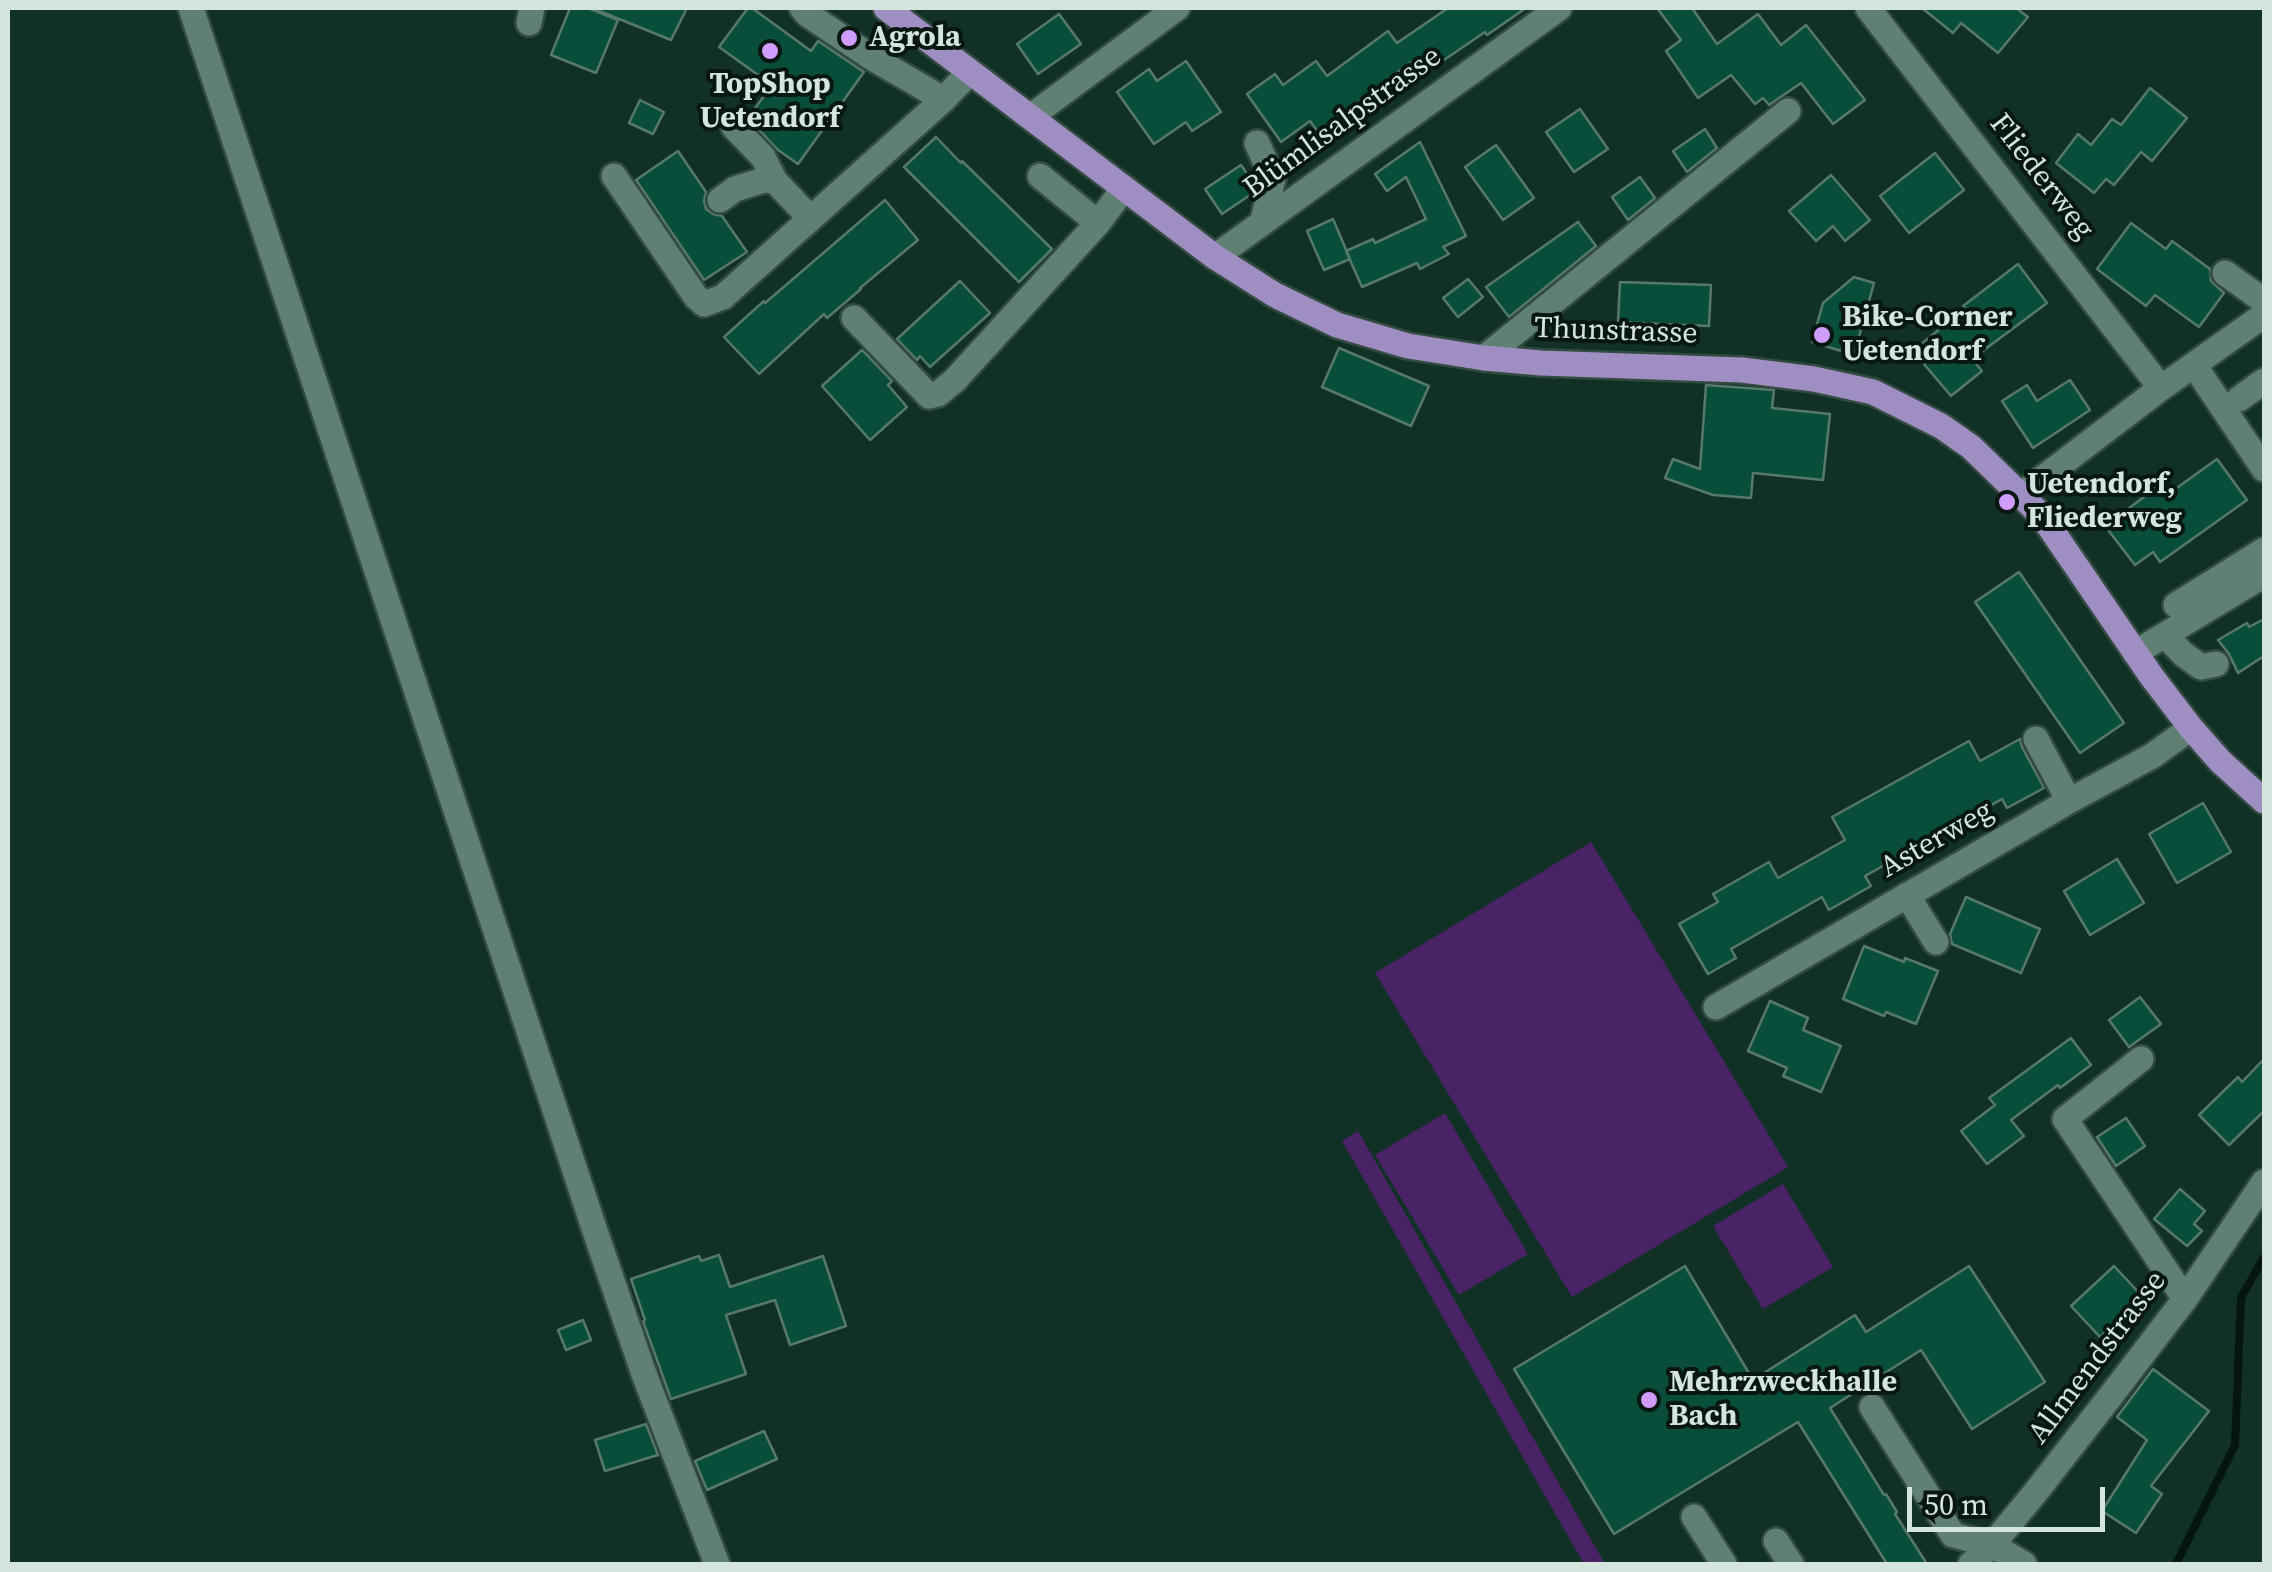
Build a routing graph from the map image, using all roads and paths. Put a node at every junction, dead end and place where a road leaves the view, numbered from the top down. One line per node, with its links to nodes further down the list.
1 (191, 8): 55 (street)
2 (802, 8): 8 (street)
3 (886, 8): 7 (main road, Thunstrasse)
4 (1177, 8): 10 (street)
5 (1559, 8): 19 (street, Blümlisalpstrasse)
6 (1868, 8): 30 (street, Fliederweg)
7 (970, 72): 8 (street); 10 (main road, Thunstrasse)
8 (944, 99): 18 (street)
9 (1788, 111): 27 (street)
10 (1030, 118): 16 (main road, Thunstrasse)
11 (734, 127): 15 (street)
12 (1256, 143): 19 (street)
13 (614, 176): 18 (street)
14 (1040, 176): 20 (street)
15 (775, 181): 17 (street); 18 (street)
16 (1124, 188): 20 (street); 21 (main road, Thunstrasse)
17 (720, 200)
18 (810, 218)
19 (1263, 220): 21 (street, Blümlisalpstrasse)
20 (1098, 223): 31 (street)
21 (1215, 257): 27 (main road, Thunstrasse)
22 (2226, 273): 23 (street)
23 (2264, 301)
24 (2264, 316): 28 (street)
25 (854, 318): 31 (street)
26 (895, 341): 31 (street)
27 (1484, 358): 34 (main road, Thunstrasse)
28 (2194, 365): 30 (street); 33 (street)
29 (2264, 381): 32 (street)
30 (2162, 388): 34 (street)
31 (938, 394)
32 (2239, 398)
33 (2264, 469)
34 (2022, 494): 39 (main road, Thunstrasse)
35 (2264, 550): 37 (street)
36 (2264, 575): 38 (street)
37 (2176, 605)
38 (2165, 634): 39 (street); 40 (street)
39 (2136, 653): 41 (main road, Thunstrasse)
40 (2216, 664)
41 (2190, 728): 43 (main road, Thunstrasse); 44 (street, Asterweg)
42 (2036, 740): 44 (street)
43 (2261, 793)
44 (2069, 801): 45 (street, Asterweg)
45 (1907, 895): 46 (street); 47 (street, Asterweg)
46 (1936, 942)
47 (1716, 1007)
48 (2140, 1060): 50 (street)
49 (2264, 1182): 50 (street, Allmendstrasse)
50 (2185, 1299): 54 (street, Allmendstrasse)
51 (1872, 1407): 54 (street)
52 (1694, 1517): 56 (street)
53 (1776, 1541): 57 (street)
54 (1992, 1545): 58 (street, Allmendstrasse); 59 (street)
55 (717, 1564)
56 (1724, 1564)
57 (1791, 1564)
58 (1972, 1564)
59 (2024, 1564)

